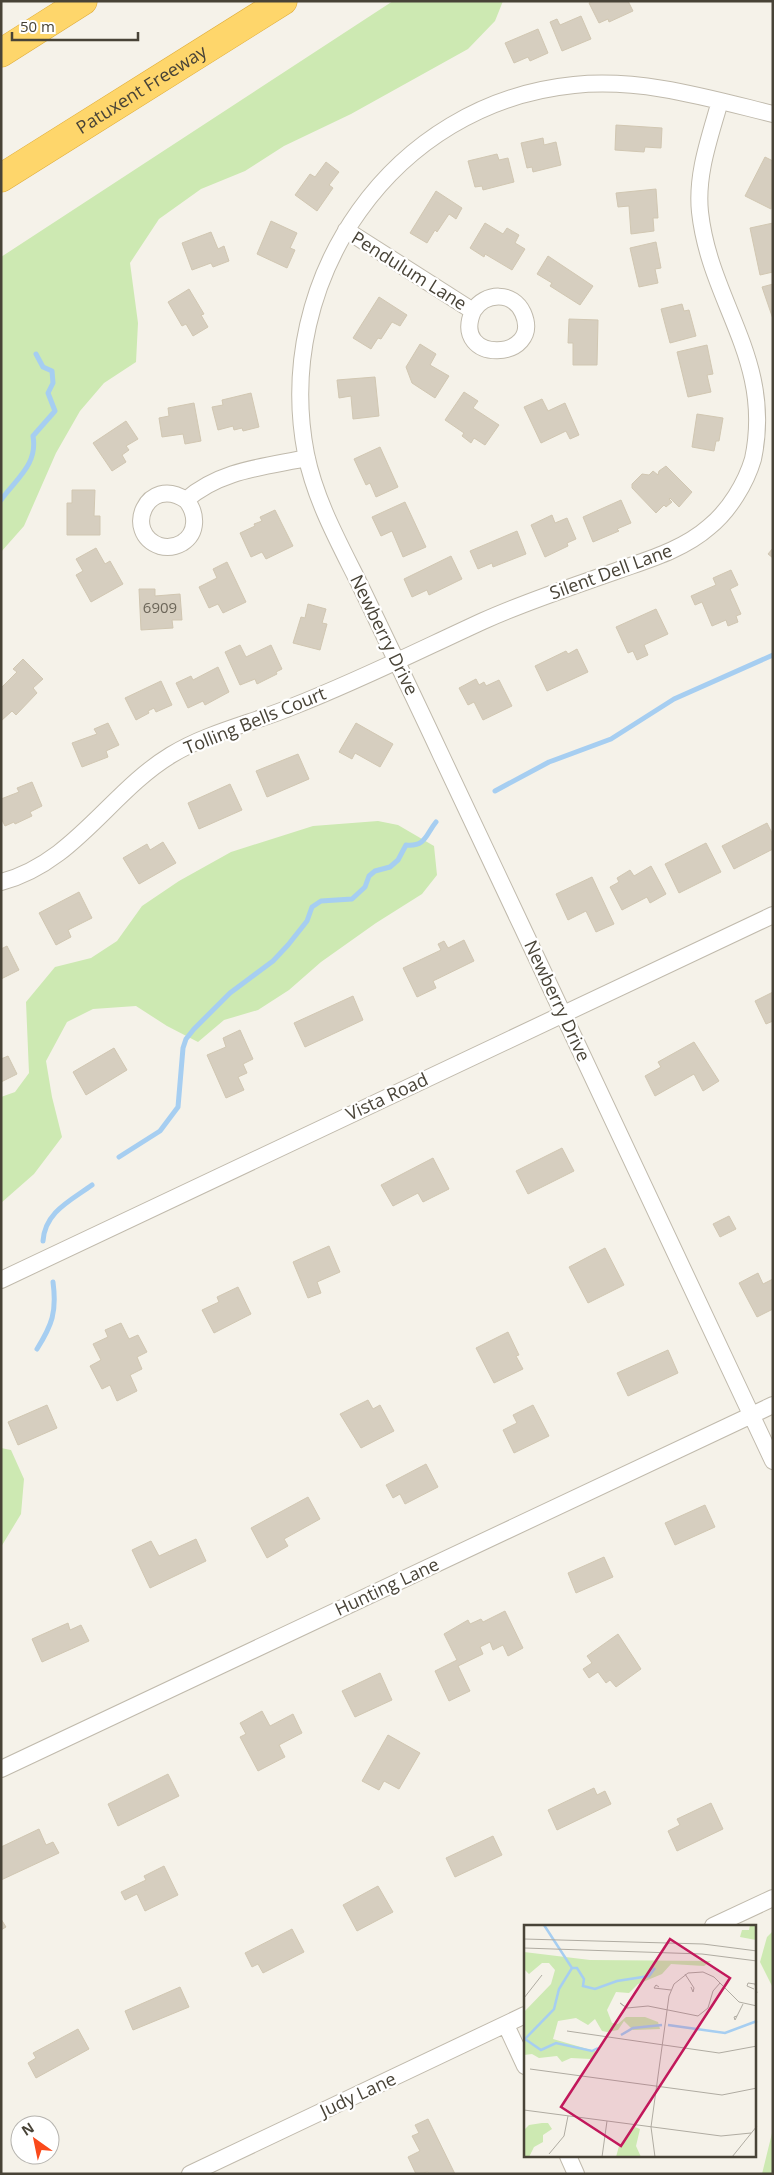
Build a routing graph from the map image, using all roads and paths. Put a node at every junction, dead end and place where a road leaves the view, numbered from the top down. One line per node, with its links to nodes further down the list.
1 (83, 1): 3 (highway)
2 (283, 1): 6 (highway, Patuxent Freeway)
3 (1, 53)
4 (720, 101): 5 (street, Newberry Drive); 7 (street, Newberry Drive); 11 (street, Silent Dell Lane)
5 (773, 114)
6 (1, 178)
7 (346, 230): 8 (street, Pendulum Lane); 9 (street, Newberry Drive)
8 (473, 311)
9 (307, 458): 10 (street); 11 (street, Newberry Drive)
10 (186, 500)
11 (397, 662): 12 (street, Tolling Bells Court); 14 (street, Newberry Drive)
12 (1, 882)
13 (773, 914): 14 (street, Vista Road)
14 (563, 1014): 15 (street, Vista Road); 17 (street, Newberry Drive)
15 (1, 1280)
16 (773, 1405): 17 (street, Hunting Lane)
17 (751, 1415): 18 (street, Newberry Drive); 19 (street, Hunting Lane)
18 (773, 1460)
19 (1, 1768)
20 (773, 1898): 21 (street)
21 (715, 1925)
22 (524, 2016): 23 (street, Judy Lane)
23 (506, 2025): 24 (street); 26 (street, Judy Lane)
24 (524, 2064)
25 (569, 2158): 27 (street)
26 (190, 2174)
27 (576, 2174)

